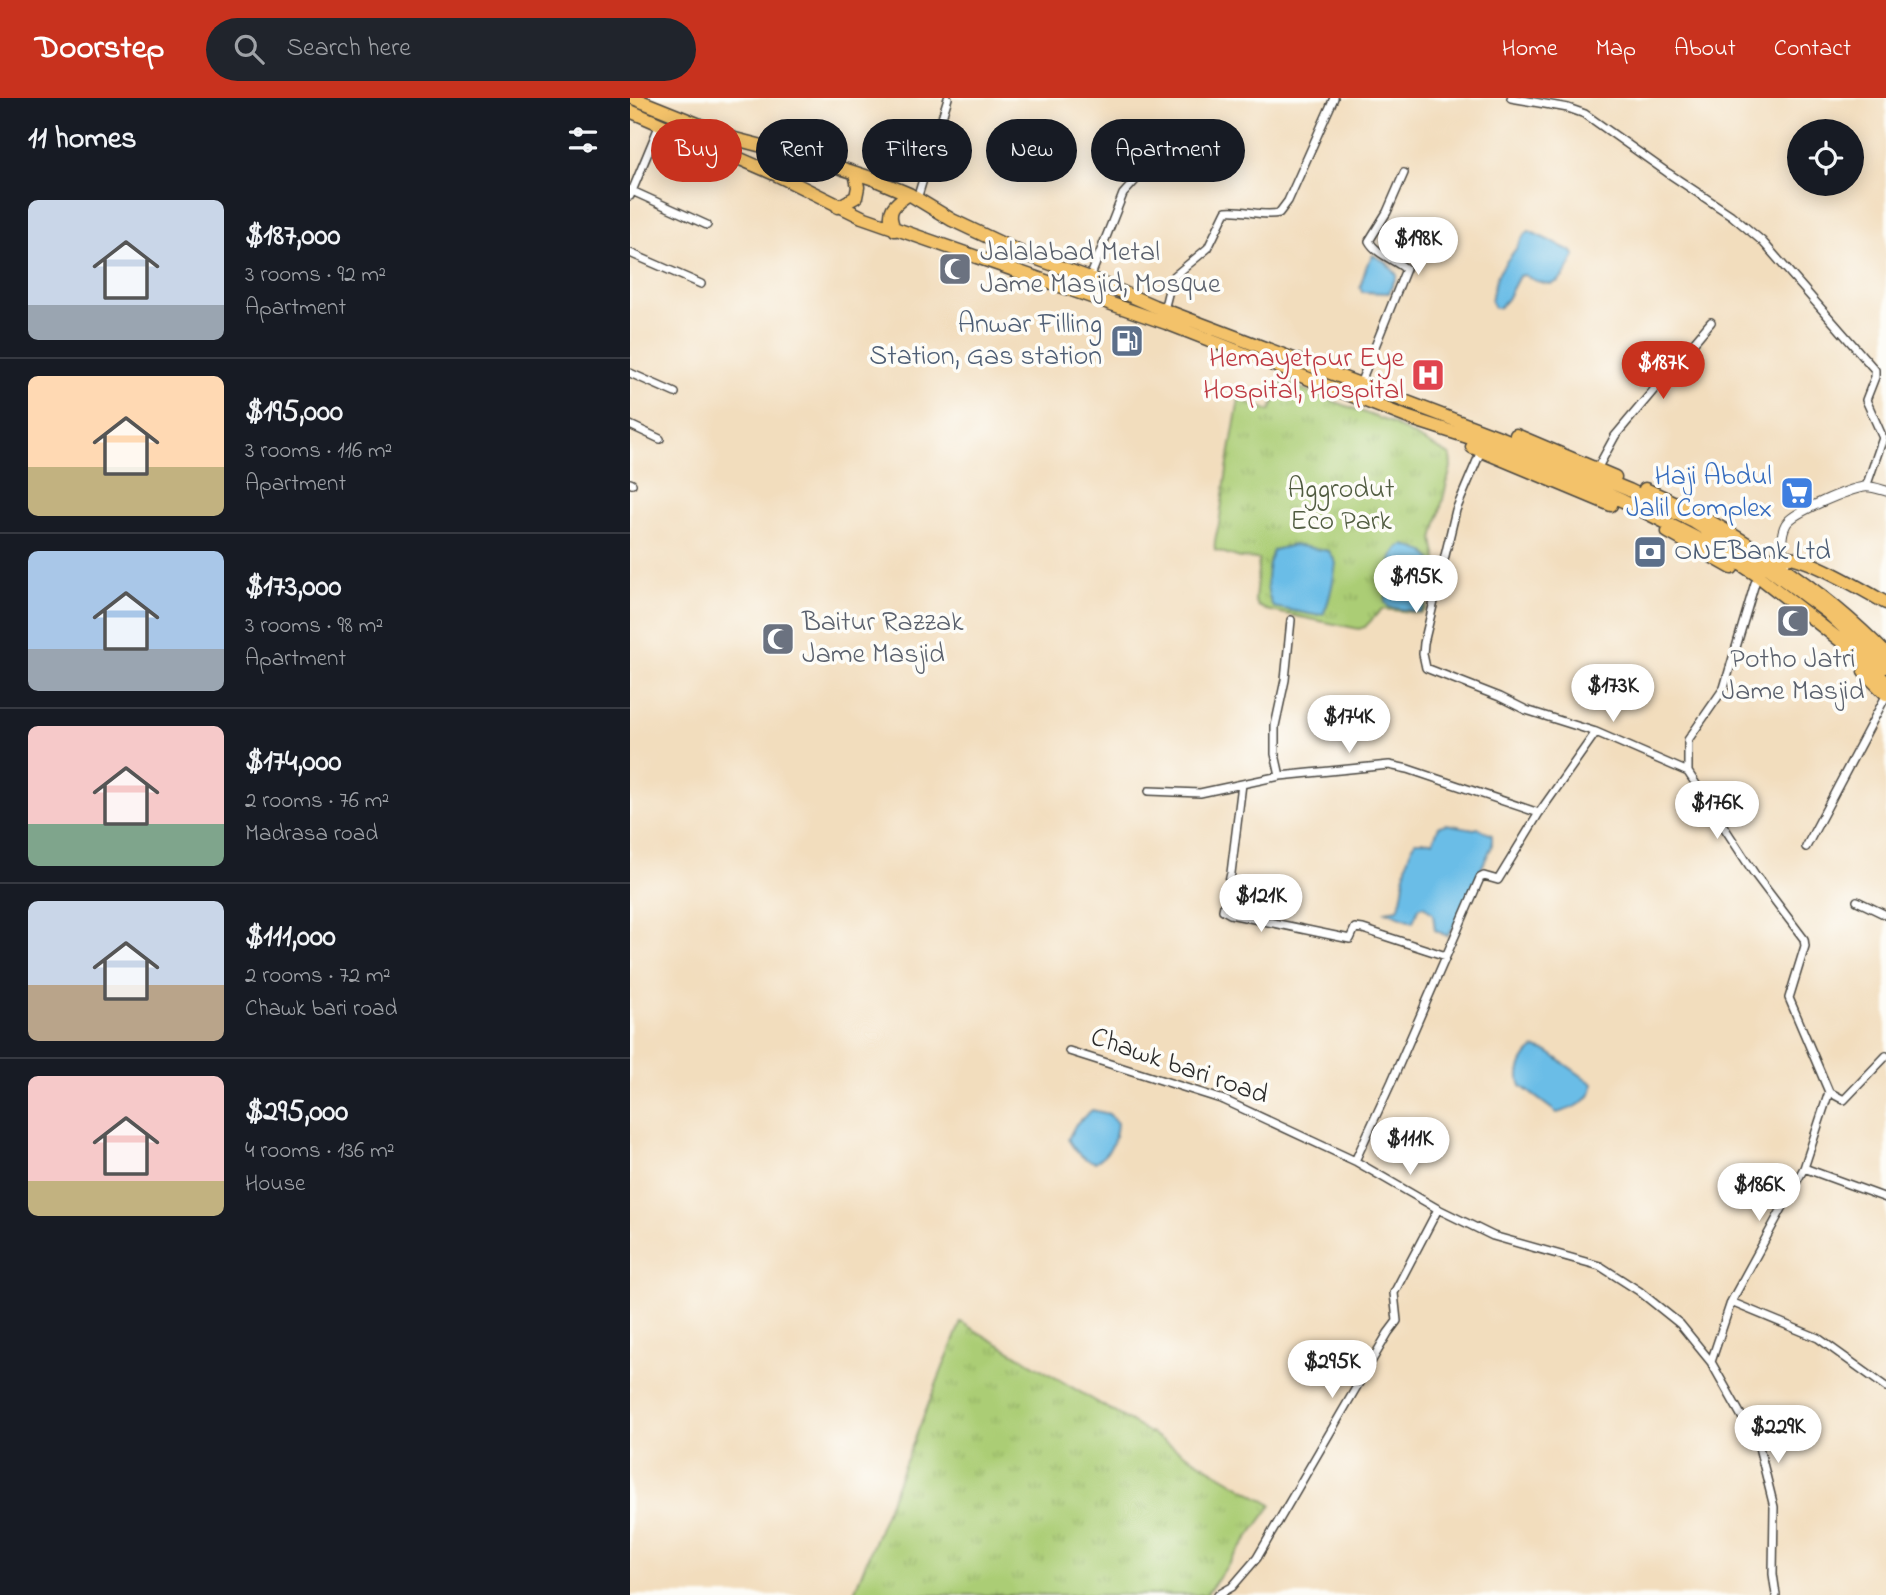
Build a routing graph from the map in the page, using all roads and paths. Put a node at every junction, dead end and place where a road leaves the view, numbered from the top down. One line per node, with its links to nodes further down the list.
1 (633, 98): 9 (main road)
2 (948, 98): 13 (street)
3 (1334, 98): 20 (street)
4 (1511, 98): 30 (street)
5 (630, 111): 6 (main road)
6 (651, 120)
7 (651, 145): 12 (street)
8 (742, 160): 14 (main road)
9 (855, 173): 13 (main road); 14 (main road)
10 (1404, 173): 23 (street)
11 (1134, 182): 18 (street)
12 (631, 192): 15 (street)
13 (913, 197): 16 (main road); 18 (main road)
14 (838, 207): 16 (main road)
15 (707, 225)
16 (895, 230): 25 (main road)
17 (630, 253): 19 (street)
18 (1090, 278): 20 (main road)
19 (701, 284)
20 (1164, 310): 23 (main road)
21 (1711, 322): 29 (street)
22 (630, 373): 24 (street)
23 (1360, 384): 25 (main road)
24 (675, 393)
25 (1411, 411): 28 (main road); 29 (main road); 38 (main road); 39 (main road)
26 (630, 425): 27 (street)
27 (660, 439)
28 (1480, 451): 33 (main road); 41 (street)
29 (1597, 469): 32 (main road)
30 (1866, 487): 31 (street); 32 (street)
31 (1886, 491)
32 (1780, 562): 34 (main road); 35 (main road); 37 (main road)
33 (1755, 583): 40 (main road); 42 (street)
34 (1886, 603)
35 (1886, 610)
36 (1291, 620): 43 (street)
37 (1886, 654)
38 (1886, 667)
39 (1886, 682)
40 (1886, 695): 47 (street)
41 (1596, 732): 42 (street); 46 (street)
42 (1688, 772): 53 (street)
43 (1280, 776): 44 (street); 46 (street)
44 (1242, 784): 45 (street); 50 (street)
45 (1149, 792)
46 (1539, 813): 50 (street)
47 (1806, 847)
48 (1857, 901): 49 (street)
49 (1886, 915)
50 (1446, 956): 54 (street)
51 (1069, 1051): 54 (street, Chawk bari road)
52 (1886, 1056): 53 (street)
53 (1829, 1092): 55 (street)
54 (1355, 1161): 57 (street, Chawk bari road)
55 (1804, 1168): 56 (street); 58 (street)
56 (1886, 1198)
57 (1438, 1209): 59 (street, Chawk bari road); 61 (street)
58 (1731, 1302): 59 (street); 60 (street)
59 (1711, 1362): 62 (street, Chawk bari road)
60 (1886, 1387)
61 (1218, 1595)
62 (1776, 1595)

